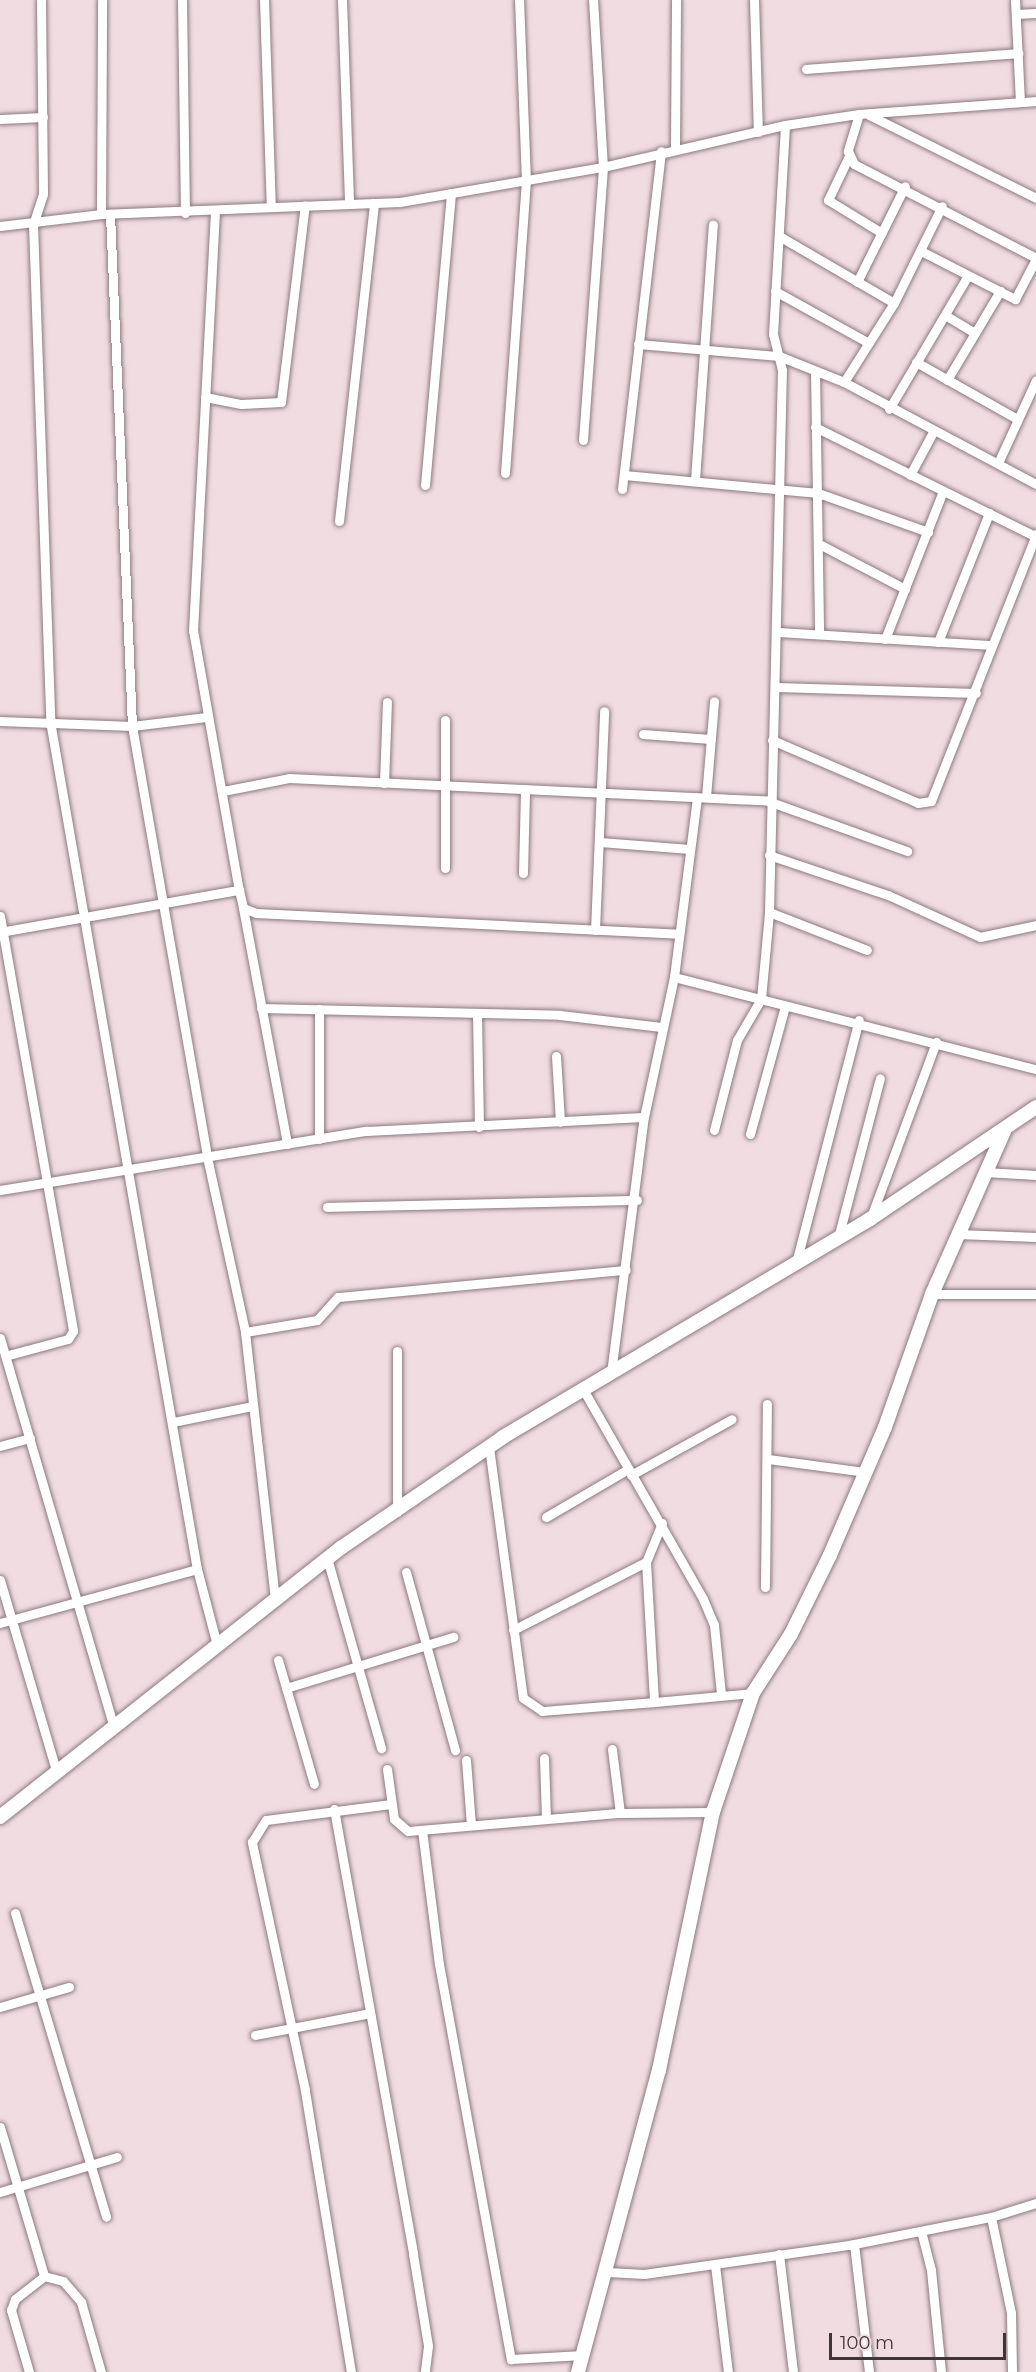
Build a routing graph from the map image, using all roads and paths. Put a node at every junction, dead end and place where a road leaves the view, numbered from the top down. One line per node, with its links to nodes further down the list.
1 (41, 0): 18 (street)
2 (102, 0): 37 (street)
3 (182, 0): 36 (street)
4 (264, 0): 34 (street)
5 (342, 0): 31 (street)
6 (519, 0): 26 (street)
7 (593, 0): 25 (street)
8 (676, 0): 22 (street)
9 (754, 0): 21 (street)
10 (1015, 0): 12 (street)
11 (1036, 13): 12 (street)
12 (1016, 14): 13 (street)
13 (1018, 53): 14 (street); 16 (street)
14 (806, 69)
15 (1036, 101): 16 (street)
16 (1020, 102): 17 (street)
17 (862, 114): 20 (street); 24 (street); 29 (street)
18 (44, 117): 19 (street); 38 (street)
19 (0, 119)
20 (785, 125): 21 (street); 42 (street)
21 (758, 132): 22 (street)
22 (675, 148): 23 (street)
23 (661, 151): 25 (street); 53 (street)
24 (849, 156): 27 (street); 41 (street)
25 (603, 167): 26 (street); 66 (street)
26 (526, 181): 28 (street); 68 (street)
27 (905, 186): 33 (street); 41 (street)
28 (452, 193): 30 (street); 73 (street)
29 (1036, 198)
30 (374, 203): 31 (street); 79 (street)
31 (349, 204): 32 (street)
32 (305, 206): 34 (street); 61 (street)
33 (942, 206): 43 (street); 44 (street)
34 (271, 207): 35 (street)
35 (215, 211): 36 (street); 61 (street)
36 (184, 213): 37 (street)
37 (105, 214): 38 (street); 98 (street)
38 (33, 224): 40 (street); 97 (street)
39 (713, 225): 54 (street)
40 (0, 226)
41 (882, 233): 46 (street)
42 (779, 236): 46 (street); 47 (street)
43 (921, 251): 45 (street); 49 (street)
44 (1036, 259): 48 (street)
45 (967, 277): 48 (street); 50 (street)
46 (857, 282): 49 (street)
47 (775, 291): 52 (street); 55 (street)
48 (1000, 291): 51 (street)
49 (894, 303): 52 (street)
50 (945, 315): 51 (street); 56 (street)
51 (975, 333): 58 (street)
52 (869, 343): 60 (street)
53 (638, 344): 54 (street); 69 (street)
54 (704, 348): 55 (street); 71 (street)
55 (779, 356): 57 (street); 74 (street)
56 (916, 362): 58 (street); 62 (street)
57 (815, 371): 60 (street); 64 (street)
58 (947, 380): 63 (street)
59 (1036, 380): 63 (street)
60 (844, 382): 62 (street)
61 (205, 397): 94 (street)
62 (889, 409): 65 (street)
63 (1017, 419): 67 (street)
64 (815, 427): 70 (street); 77 (street)
65 (933, 432): 67 (street); 70 (street)
66 (583, 440)
67 (998, 463): 72 (street)
68 (505, 472)
69 (624, 475): 71 (street); 75 (street)
70 (910, 475): 76 (street)
71 (695, 480): 74 (street)
72 (1036, 484)
73 (425, 485)
74 (781, 487): 77 (street); 84 (street)
75 (622, 489)
76 (944, 492): 78 (street); 80 (street)
77 (818, 493): 80 (street); 82 (street)
78 (989, 513): 81 (street); 87 (street)
79 (339, 521)
80 (928, 532): 83 (street)
81 (1036, 535): 88 (street)
82 (821, 545): 83 (street); 85 (street)
83 (905, 589): 86 (street)
84 (778, 632): 85 (street); 89 (street)
85 (819, 633): 86 (street)
86 (885, 639): 87 (street)
87 (938, 642): 88 (street)
88 (989, 645): 90 (street)
89 (776, 687): 90 (street); 101 (street)
90 (976, 693): 101 (street)
91 (714, 701): 100 (street)
92 (387, 702): 102 (street)
93 (604, 711): 106 (street)
94 (206, 717): 98 (street); 105 (street)
95 (445, 720): 103 (street)
96 (0, 721): 97 (street)
97 (50, 721): 98 (street); 120 (street)
98 (132, 726): 116 (street)
99 (643, 734): 100 (street)
100 (711, 739): 107 (street)
101 (772, 740): 108 (street)
102 (384, 783): 103 (street); 105 (street)
103 (448, 785): 104 (street); 113 (street)
104 (525, 789): 106 (street); 114 (street)
105 (223, 791): 115 (street)
106 (602, 792): 107 (street); 109 (street)
107 (702, 797): 108 (street); 110 (street)
108 (768, 801): 111 (street); 112 (street)
109 (600, 843): 110 (street); 122 (street)
110 (690, 849): 124 (street)
111 (907, 851)
112 (769, 855): 118 (street); 121 (street)
113 (445, 868)
114 (523, 873)
115 (239, 890): 116 (street); 117 (street)
116 (166, 901): 120 (street); 147 (street)
117 (243, 908): 122 (street); 129 (street)
118 (769, 912): 125 (street); 127 (street)
119 (0, 916): 123 (street)
120 (82, 917): 123 (street); 148 (street)
121 (1036, 925)
122 (595, 930): 124 (street)
123 (2, 932): 151 (street)
124 (678, 934): 126 (street)
125 (867, 950)
126 (674, 977): 127 (street); 133 (street)
127 (761, 999): 128 (street); 143 (street)
128 (785, 1006): 132 (street); 144 (street)
129 (261, 1008): 130 (street); 146 (street)
130 (319, 1009): 131 (street); 145 (street)
131 (477, 1013): 133 (street); 141 (street)
132 (860, 1020): 134 (street); 159 (street)
133 (661, 1028): 139 (street)
134 (936, 1042): 136 (street); 155 (street)
135 (556, 1056): 140 (street)
136 (1036, 1069)
137 (880, 1078): 158 (street)
138 (1036, 1107): 142 (street)
139 (644, 1117): 140 (street); 153 (street)
140 (560, 1122): 141 (street)
141 (478, 1127): 145 (street)
142 (1005, 1129): 149 (street); 155 (street)
143 (714, 1130)
144 (750, 1134)
145 (319, 1139): 146 (street)
146 (287, 1144): 147 (street)
147 (207, 1157): 148 (street); 163 (street)
148 (127, 1171): 151 (street); 172 (street)
149 (985, 1172): 150 (street); 156 (street)
150 (1036, 1175)
151 (49, 1182): 152 (street); 166 (street)
152 (0, 1190)
153 (637, 1200): 154 (street); 160 (street)
154 (327, 1207)
155 (870, 1220): 158 (street)
156 (958, 1234): 157 (street); 161 (street)
157 (1036, 1237)
158 (838, 1239): 159 (street)
159 (796, 1263): 167 (street)
160 (626, 1270): 163 (street); 167 (street)
161 (932, 1294): 162 (street); 178 (street)
162 (1036, 1294)
163 (245, 1332): 170 (street)
164 (0, 1338): 166 (street)
165 (397, 1351): 179 (street)
166 (5, 1356): 173 (street)
167 (611, 1373): 168 (street)
168 (584, 1391): 175 (street); 177 (street)
169 (767, 1404): 176 (street)
170 (252, 1406): 172 (street); 189 (street)
171 (732, 1419): 177 (street)
172 (173, 1422): 184 (street)
173 (30, 1438): 174 (street); 188 (street)
174 (0, 1446)
175 (489, 1447): 179 (street); 192 (street)
176 (768, 1459): 178 (street); 187 (street)
177 (629, 1472): 180 (street); 181 (street)
178 (866, 1472): 199 (street)
179 (397, 1512): 182 (street)
180 (546, 1517)
181 (662, 1523): 183 (street); 200 (street)
182 (327, 1558): 189 (street); 197 (street)
183 (646, 1562): 192 (street); 201 (street)
184 (197, 1569): 188 (street); 194 (street)
185 (406, 1572): 195 (street)
186 (0, 1580): 190 (street)
187 (765, 1587)
188 (77, 1598): 190 (street); 202 (street)
189 (276, 1599): 194 (street)
190 (12, 1619): 191 (street); 209 (street)
191 (0, 1623)
192 (513, 1630): 201 (street)
193 (453, 1637): 195 (street)
194 (217, 1645): 202 (street)
195 (425, 1646): 197 (street); 205 (street)
196 (278, 1660): 198 (street)
197 (358, 1666): 198 (street); 203 (street)
198 (286, 1688): 210 (street)
199 (753, 1693): 200 (street); 213 (street)
200 (721, 1694): 201 (street)
201 (654, 1702)
202 (114, 1727): 209 (street)
203 (381, 1748)
204 (612, 1749): 214 (street)
205 (455, 1750)
206 (544, 1758): 216 (street)
207 (466, 1760): 217 (street)
208 (387, 1769): 211 (street)
209 (57, 1774): 215 (street)
210 (314, 1784)
211 (391, 1804): 212 (street); 218 (street)
212 (334, 1809): 223 (street); 224 (street)
213 (713, 1812): 214 (street); 238 (street)
214 (620, 1813): 216 (street)
215 (0, 1816)
216 (546, 1819): 217 (street)
217 (471, 1825): 218 (street)
218 (422, 1830): 240 (street)
219 (15, 1913): 221 (street)
220 (69, 1987): 221 (street)
221 (40, 1996): 222 (street); 228 (street)
222 (0, 2007)
223 (370, 2013): 224 (street); 244 (street)
224 (292, 2027): 225 (street); 243 (street)
225 (255, 2035)
226 (0, 2127): 229 (street)
227 (117, 2157): 228 (street)
228 (91, 2165): 229 (street); 232 (street)
229 (17, 2186): 230 (street); 239 (street)
230 (0, 2192)
231 (1036, 2203): 233 (street)
232 (106, 2217)
233 (991, 2217): 234 (street); 250 (street)
234 (921, 2231): 235 (street); 249 (street)
235 (854, 2244): 236 (street); 248 (street)
236 (780, 2254): 237 (street); 247 (street)
237 (715, 2265): 238 (street); 246 (street)
238 (609, 2272): 240 (street)
239 (44, 2276): 241 (street); 242 (street)
240 (583, 2355): 245 (street)
241 (29, 2372)
242 (101, 2372)
243 (351, 2372)
244 (425, 2372)
245 (578, 2372)
246 (728, 2372)
247 (793, 2372)
248 (869, 2372)
249 (940, 2372)
250 (1012, 2372)

